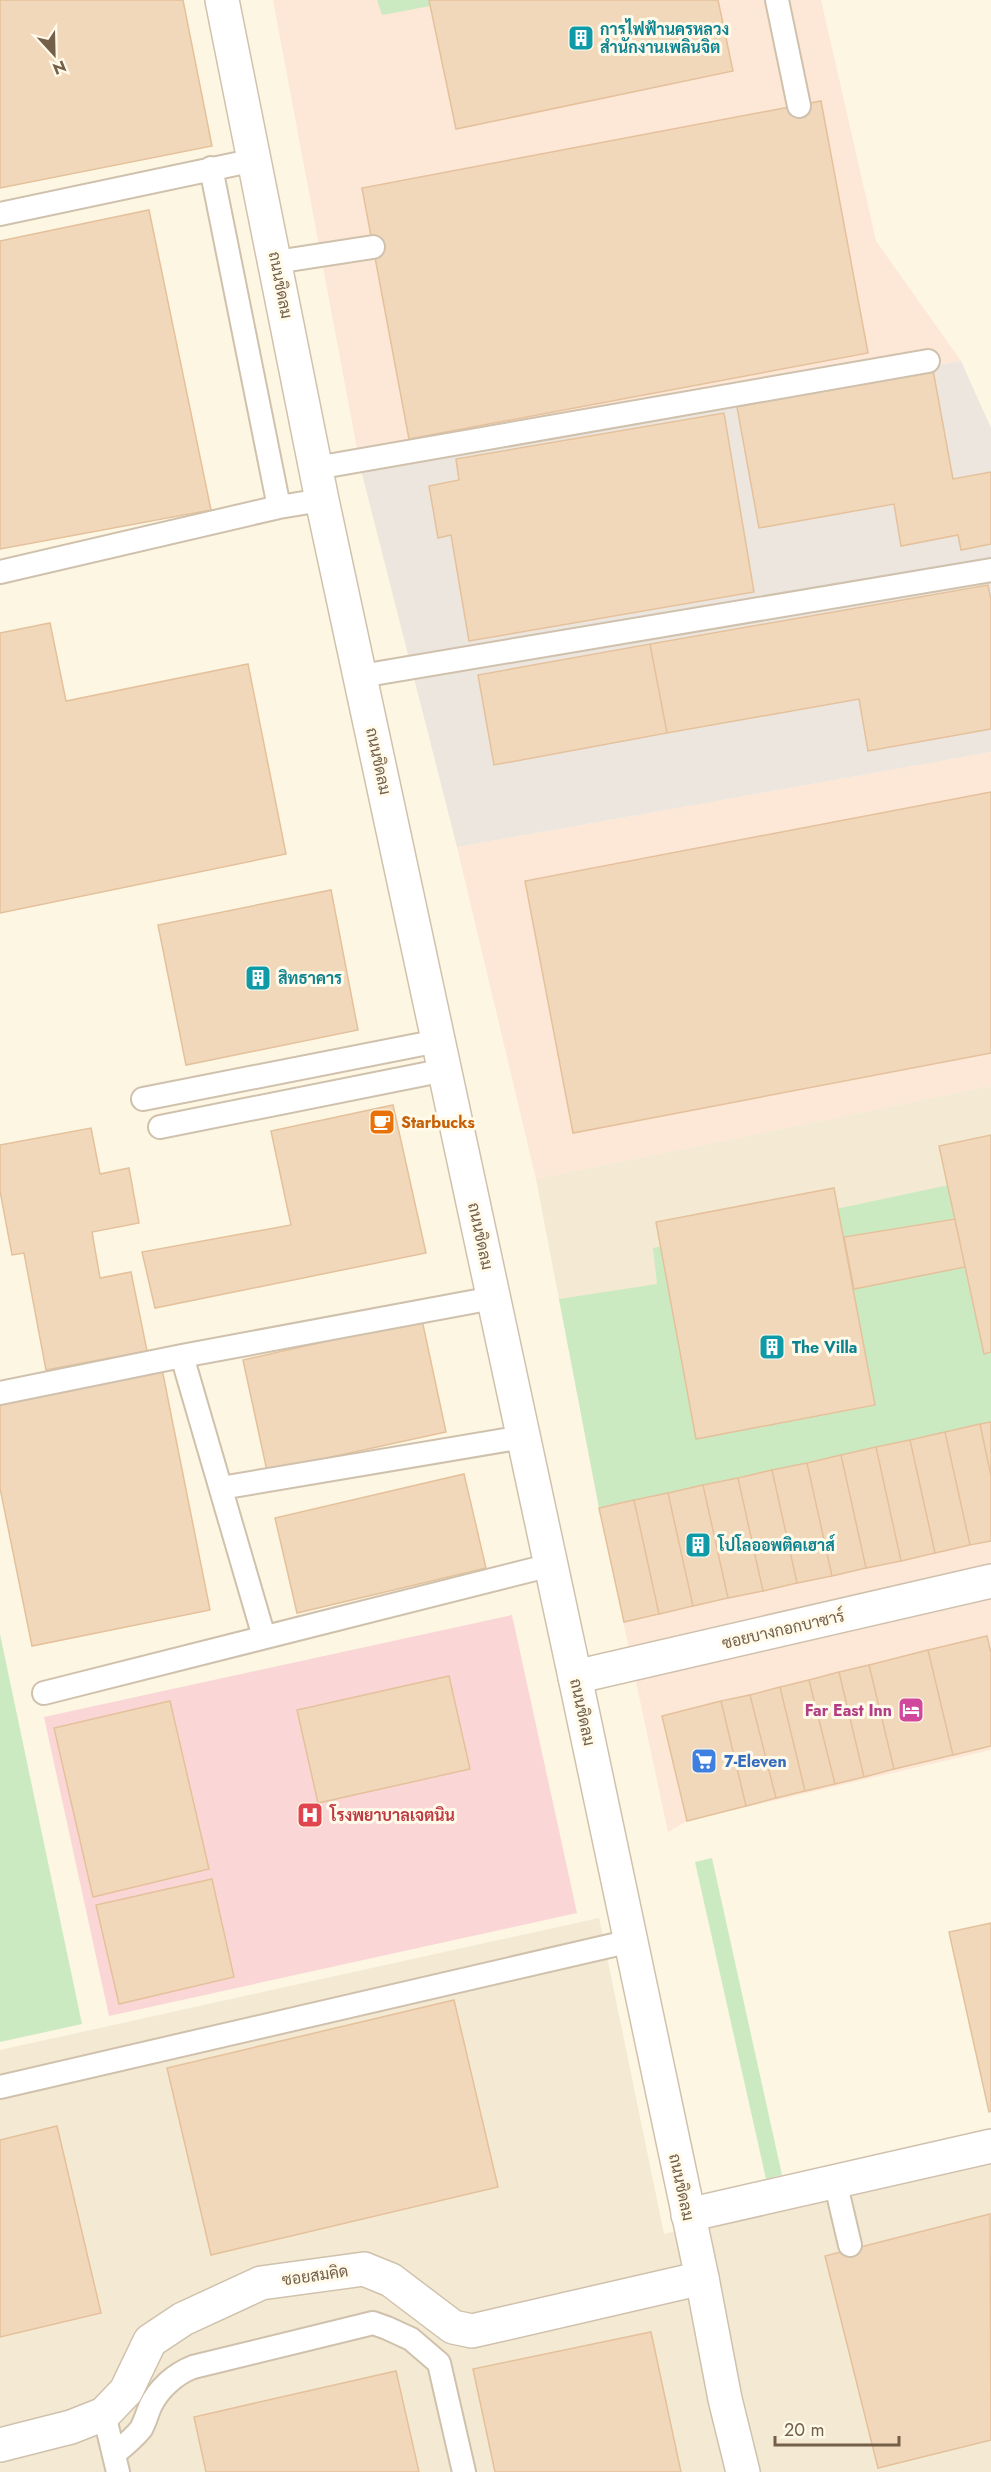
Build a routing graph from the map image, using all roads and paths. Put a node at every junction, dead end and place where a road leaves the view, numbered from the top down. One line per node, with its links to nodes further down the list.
1 (222, 0): 4 (street, ถนนชิดลม)
2 (777, 0): 3 (lane)
3 (799, 106)
4 (255, 160): 5 (lane); 8 (street, ถนนชิดลม)
5 (211, 168): 6 (lane); 12 (lane)
6 (0, 214)
7 (373, 248): 8 (lane)
8 (276, 262): 10 (street, ถนนชิดลม)
9 (928, 361): 10 (lane)
10 (316, 468): 11 (street, ถนนชิดลม)
11 (322, 500): 12 (lane); 15 (street, ถนนชิดลม)
12 (279, 507): 14 (lane)
13 (991, 570): 15 (lane)
14 (0, 572)
15 (361, 676): 16 (street, ถนนชิดลม)
16 (442, 1055): 17 (lane); 18 (lane); 19 (street, ถนนชิดลม)
17 (143, 1099)
18 (160, 1127)
19 (493, 1298): 20 (lane); 22 (street, ถนนชิดลม)
20 (182, 1356): 21 (lane); 23 (lane)
21 (0, 1393)
22 (524, 1437): 23 (lane); 24 (street, ถนนชิดลม)
23 (221, 1488): 26 (lane)
24 (551, 1565): 26 (lane); 27 (street, ถนนชิดลม)
25 (991, 1581): 27 (street, ซอยบางกอกบาซาร์)
26 (264, 1637): 28 (lane)
27 (575, 1677): 29 (street, ถนนชิดลม)
28 (44, 1693)
29 (631, 1941): 30 (lane); 33 (street, ถนนชิดลม)
30 (0, 2087)
31 (991, 2146): 32 (street)
32 (835, 2181): 33 (street); 34 (lane)
33 (688, 2215): 35 (street, ถนนชิดลม)
34 (850, 2245)
35 (702, 2278): 36 (street, ซอยสมคิด); 40 (street, ถนนชิดลม)
36 (104, 2414): 37 (street, ซอยสมคิด); 38 (lane)
37 (0, 2445)
38 (116, 2463): 39 (lane)
39 (464, 2472)
40 (742, 2472)

